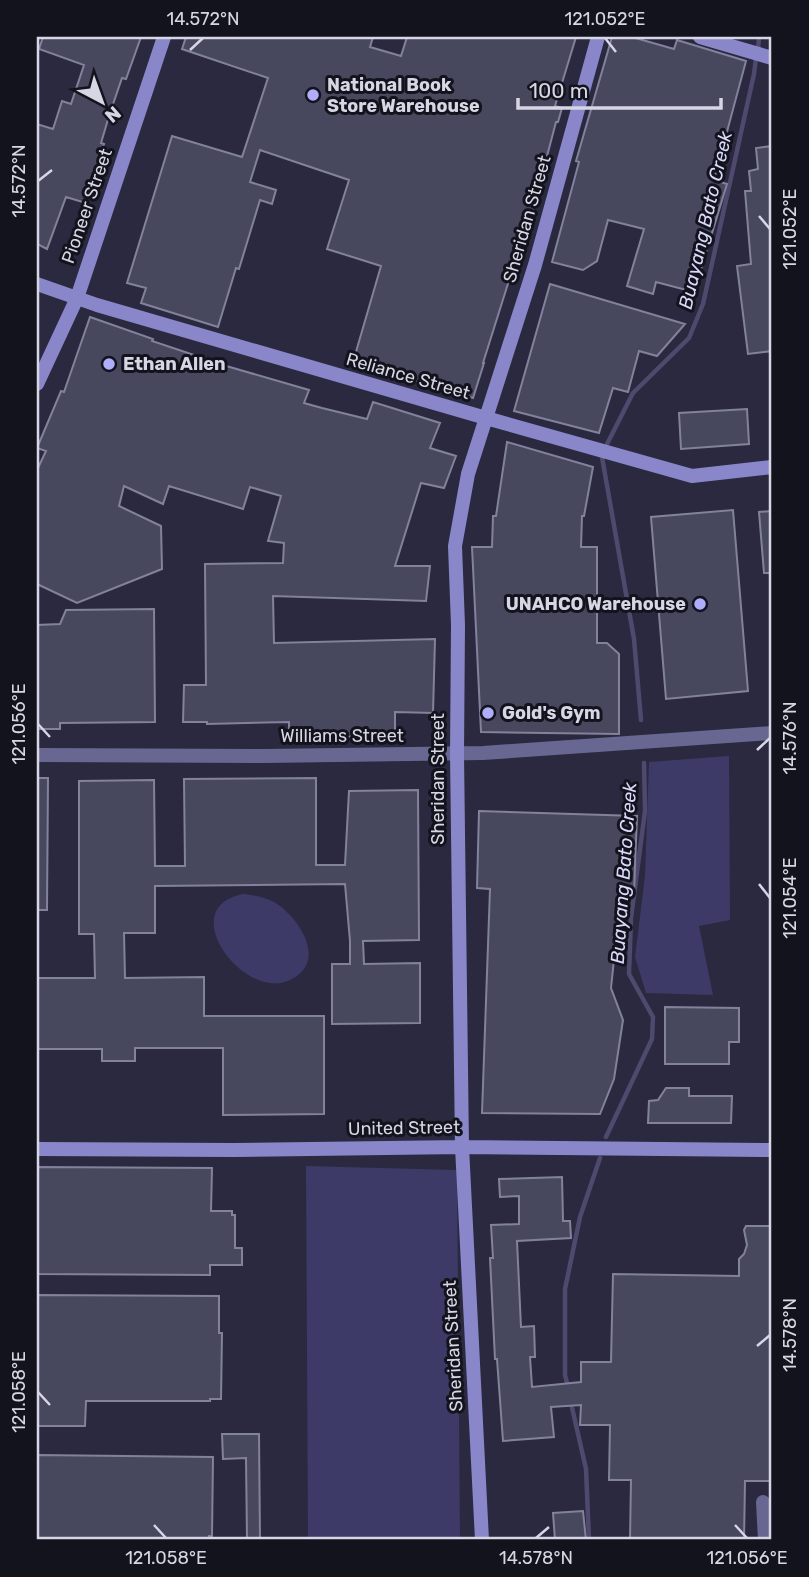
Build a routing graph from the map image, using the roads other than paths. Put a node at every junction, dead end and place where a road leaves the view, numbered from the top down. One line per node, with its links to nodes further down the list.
1 (164, 37): 6 (street, Pioneer Street)
2 (598, 37): 8 (street, Sheridan Street)
3 (700, 37): 4 (street)
4 (772, 58)
5 (37, 284): 6 (street, Reliance Street)
6 (77, 298): 7 (street, Pioneer Street); 8 (street, Reliance Street)
7 (37, 384)
8 (486, 418): 9 (street, Reliance Street); 11 (street, Sheridan Street)
9 (772, 467)
10 (772, 733): 11 (street, Williams Street)
11 (457, 754): 12 (street, Williams Street); 13 (street, Sheridan Street)
12 (37, 755)
13 (461, 1147): 14 (street, United Street); 15 (street, United Street); 17 (street, Sheridan Street)
14 (37, 1149)
15 (772, 1150)
16 (763, 1502): 18 (street)
17 (482, 1540)
18 (765, 1540)

